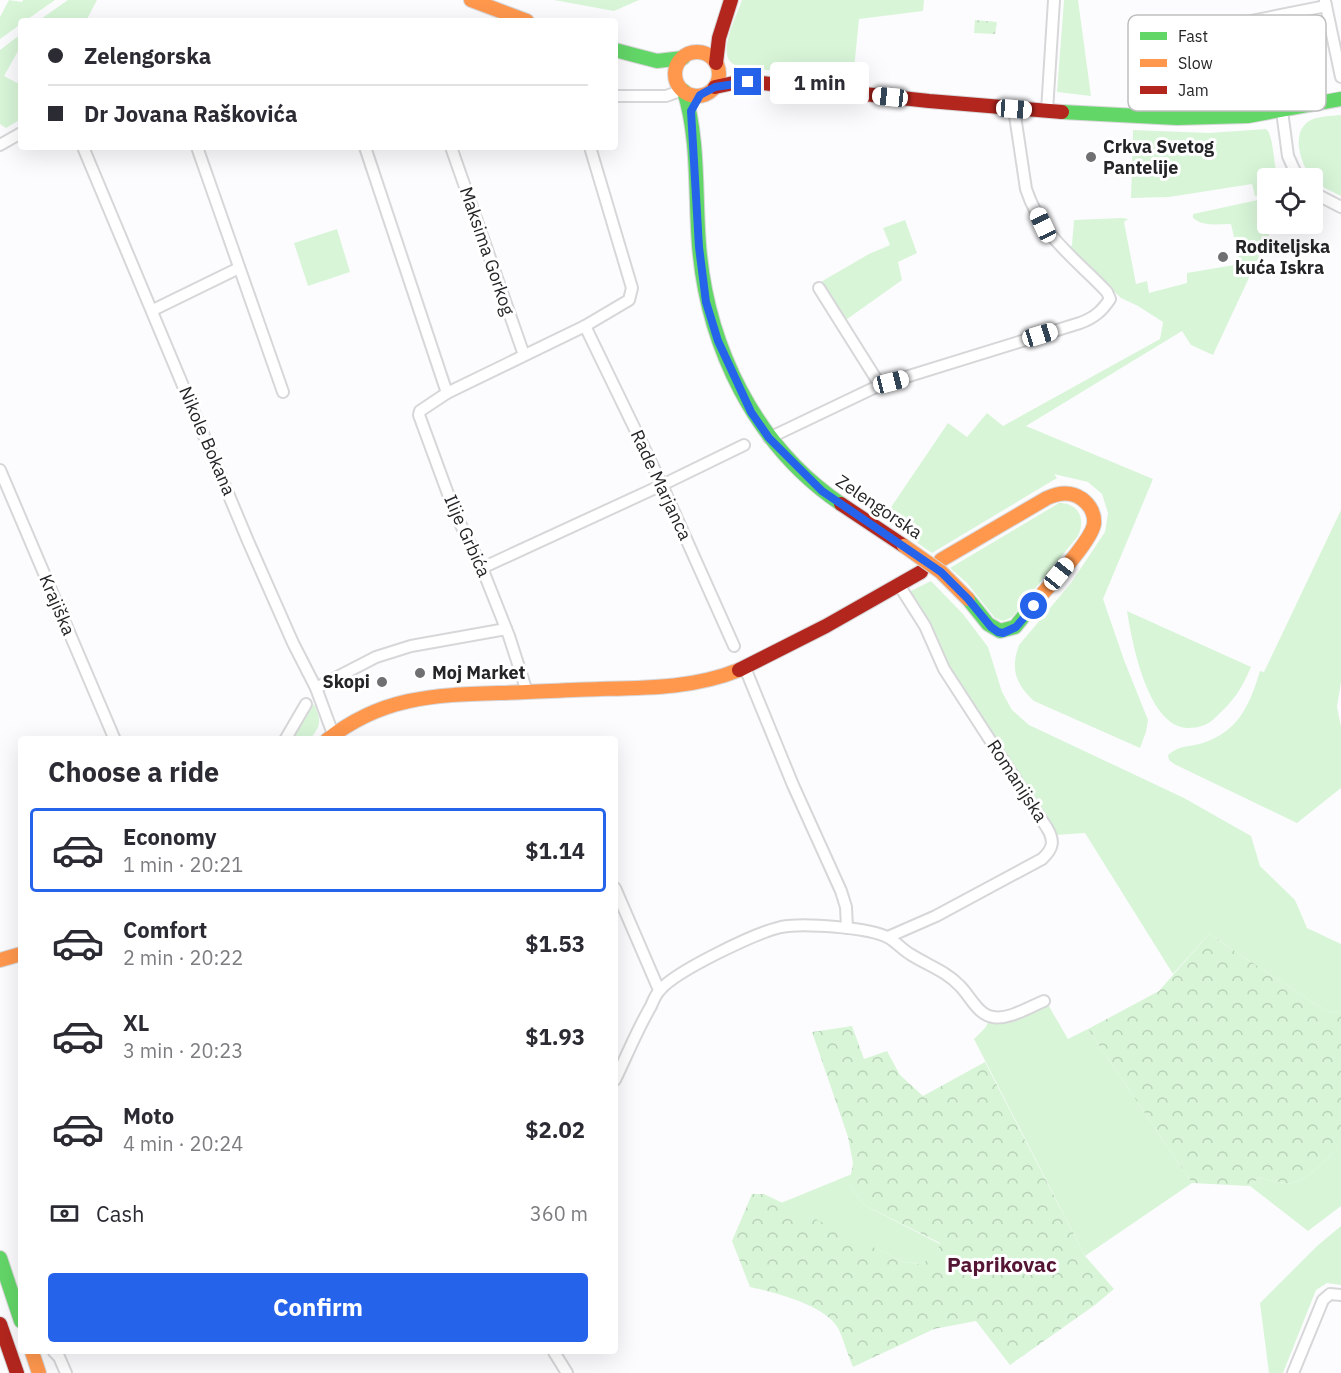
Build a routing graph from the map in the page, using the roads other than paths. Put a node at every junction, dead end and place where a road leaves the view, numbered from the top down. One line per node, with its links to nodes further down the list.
1 (471, 0): 6 (street)
2 (731, 0): 7 (street)
3 (1054, 0): 23 (street)
4 (1325, 3): 5 (street); 13 (street)
5 (1271, 15)
6 (519, 18)
7 (722, 26): 9 (street); 12 (street)
8 (618, 51): 11 (street)
9 (701, 52): 10 (street); 12 (street)
10 (683, 57): 11 (street); 15 (street)
11 (656, 62): 15 (street)
12 (717, 65): 14 (street); 16 (street)
13 (1341, 76)
14 (743, 81): 16 (street); 21 (street)
15 (681, 87): 17 (street); 18 (street); 22 (street, Zelengorska)
16 (715, 87): 17 (street)
17 (700, 95): 22 (street)
18 (618, 96)
19 (1341, 99): 20 (street)
20 (1326, 102)
21 (1014, 109): 23 (street); 40 (street)
22 (691, 111): 43 (street, Zelengorska)
23 (1047, 111): 24 (street)
24 (1282, 111): 32 (street)
25 (18, 135): 26 (street)
26 (0, 145)
27 (84, 150): 37 (street, Nikole Bokana)
28 (199, 150): 35 (street)
29 (366, 150): 42 (street)
30 (452, 150): 39 (street, Maksima Gorkog)
31 (591, 150): 38 (street, Ilije Grbića)
32 (1293, 168)
33 (1323, 198): 34 (street)
34 (1341, 207)
35 (239, 268): 37 (street); 41 (street)
36 (819, 288): 40 (street)
37 (153, 310): 54 (street, Nikole Bokana)
38 (585, 326): 39 (street, Ilije Grbića); 46 (street, Rade Marjanca)
39 (524, 355): 42 (street, Ilije Grbića)
40 (880, 385): 43 (street)
41 (283, 392)
42 (447, 393): 48 (street, Ilije Grbića)
43 (769, 438): 47 (street, Zelengorska, bridge)
44 (744, 445): 46 (street)
45 (0, 470): 57 (street, Krajiška)
46 (662, 485): 48 (street); 52 (street, Rade Marjanca)
47 (941, 560)
48 (482, 568): 51 (street, Ilije Grbića)
49 (921, 573): 50 (street)
50 (899, 585): 53 (street); 63 (street, Romanijska)
51 (506, 629): 54 (street); 55 (street, Ilije Grbića)
52 (734, 646)
53 (745, 668): 55 (street); 62 (street)
54 (316, 688): 59 (street, Nikole Bokana)
55 (527, 692): 60 (street)
56 (306, 705): 58 (street)
57 (113, 736)
58 (287, 736)
59 (330, 736)
60 (332, 736)
61 (618, 895): 66 (street)
62 (847, 928): 63 (street); 66 (street)
63 (888, 937): 67 (street)
64 (18, 957): 65 (street)
65 (0, 960)
66 (660, 990): 68 (street)
67 (1044, 1000)
68 (618, 1074)
69 (0, 1258): 71 (street)
70 (1341, 1295): 80 (street)
71 (18, 1312)
72 (0, 1324): 76 (street)
73 (33, 1354): 77 (street)
74 (56, 1354): 78 (street)
75 (555, 1354): 79 (street)
76 (17, 1373)
77 (39, 1373)
78 (66, 1373)
79 (567, 1373)
80 (1293, 1373)

